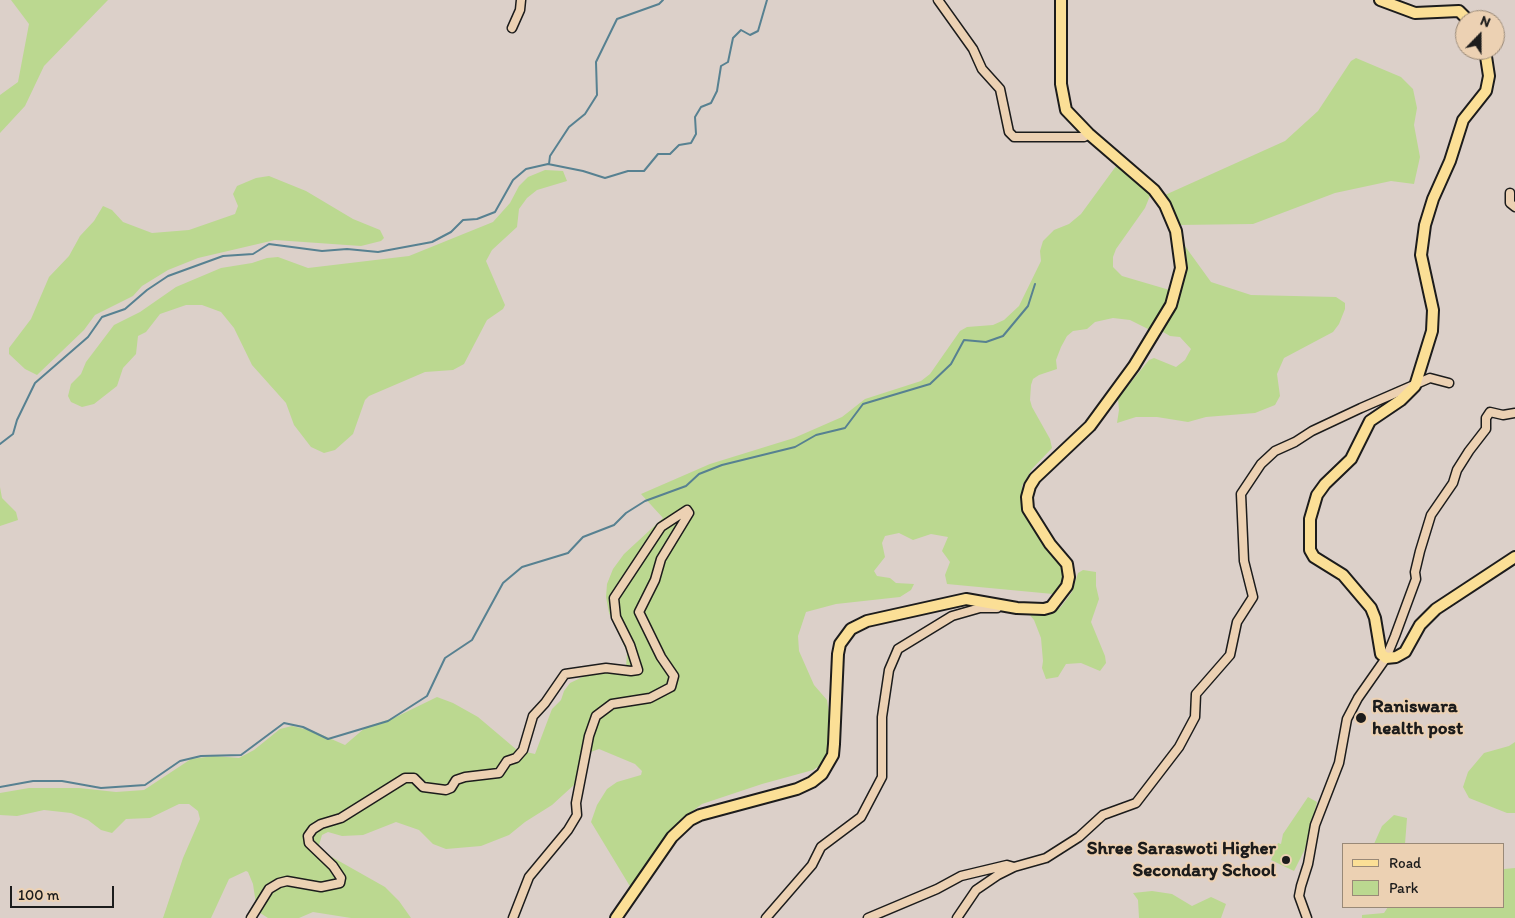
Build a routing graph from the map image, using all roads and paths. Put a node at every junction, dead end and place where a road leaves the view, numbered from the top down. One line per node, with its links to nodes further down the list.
1 (521, 0): 6 (street)
2 (938, 0): 8 (street)
3 (1061, 0): 8 (main road)
4 (1380, 0): 5 (main road)
5 (1455, 11)
6 (512, 28)
7 (1487, 60): 12 (main road)
8 (1089, 134): 15 (main road)
9 (1510, 193): 10 (street)
10 (1515, 207)
11 (1449, 383): 12 (street)
12 (1416, 386): 16 (main road); 17 (street)
13 (1515, 413): 16 (street)
14 (1515, 557): 16 (main road)
15 (1017, 608): 20 (main road); 21 (street)
16 (1386, 658): 24 (street)
17 (1014, 867): 22 (street); 23 (street)
18 (251, 918): 19 (street)
19 (513, 918)
20 (616, 918)
21 (766, 918)
22 (868, 918)
23 (957, 918)
24 (1307, 918)

